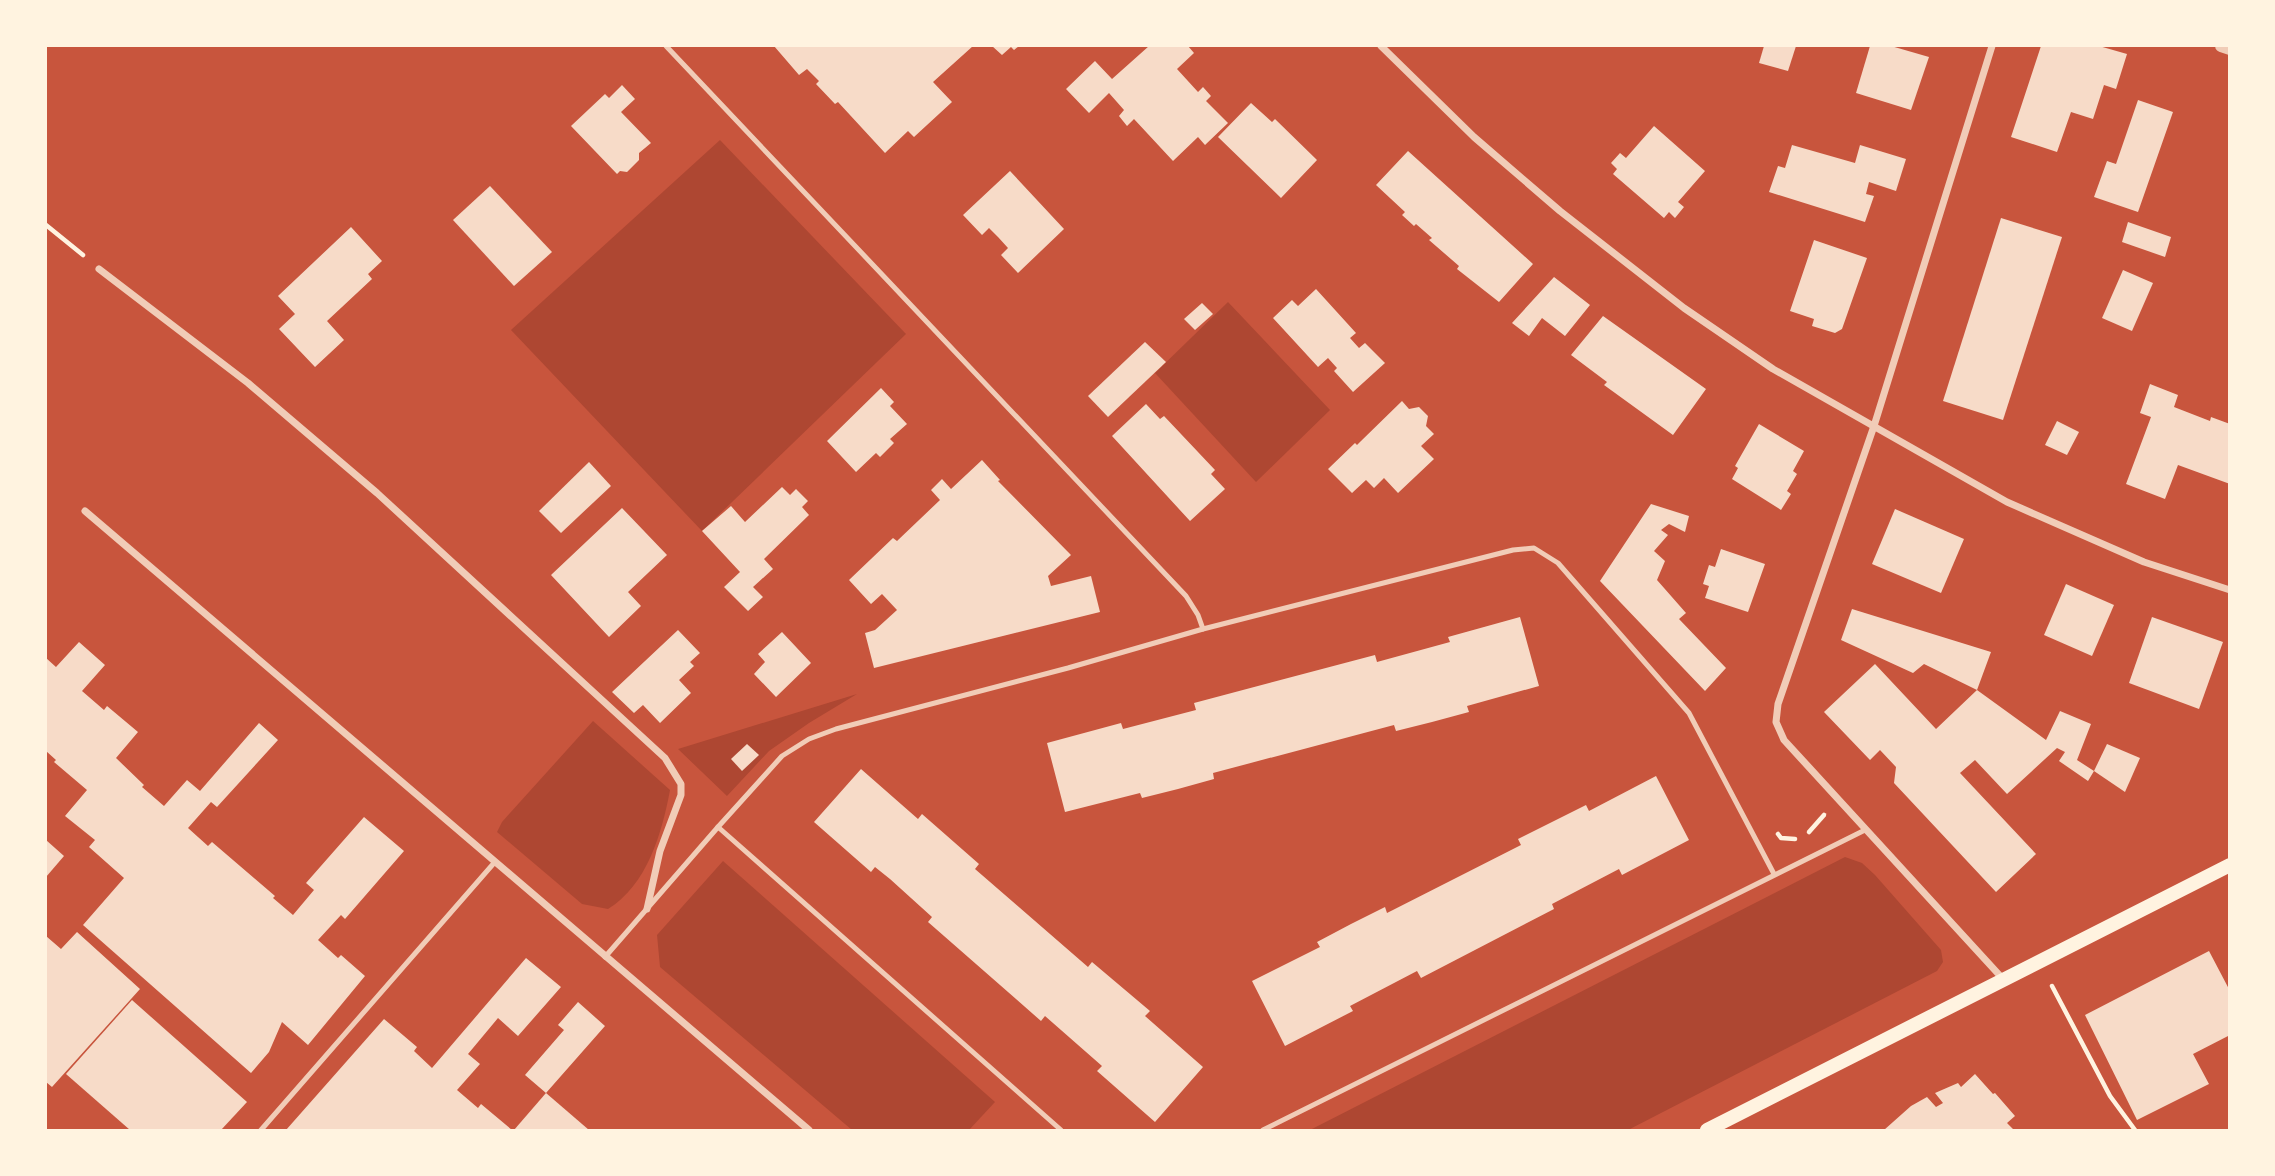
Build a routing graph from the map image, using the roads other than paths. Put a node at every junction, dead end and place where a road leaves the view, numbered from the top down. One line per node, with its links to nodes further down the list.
1 (666, 46): 10 (lane)
2 (1381, 46): 7 (street)
3 (1993, 46): 7 (street)
4 (2221, 46): 5 (street)
5 (2230, 49)
6 (99, 268): 16 (street)
7 (1874, 426): 9 (street); 12 (street)
8 (85, 511): 13 (street)
9 (2230, 590)
10 (1203, 629): 11 (lane); 15 (lane)
11 (718, 827): 16 (lane); 21 (lane)
12 (1865, 830): 15 (lane); 18 (street)
13 (494, 863): 17 (street); 19 (lane)
14 (2230, 865): 18 (main road)
15 (1774, 874): 22 (lane)
16 (647, 909): 17 (lane)
17 (605, 957): 20 (street)
18 (2004, 980): 23 (main road)
19 (261, 1130)
20 (809, 1130)
21 (1061, 1130)
22 (1264, 1130)
23 (1707, 1130)

